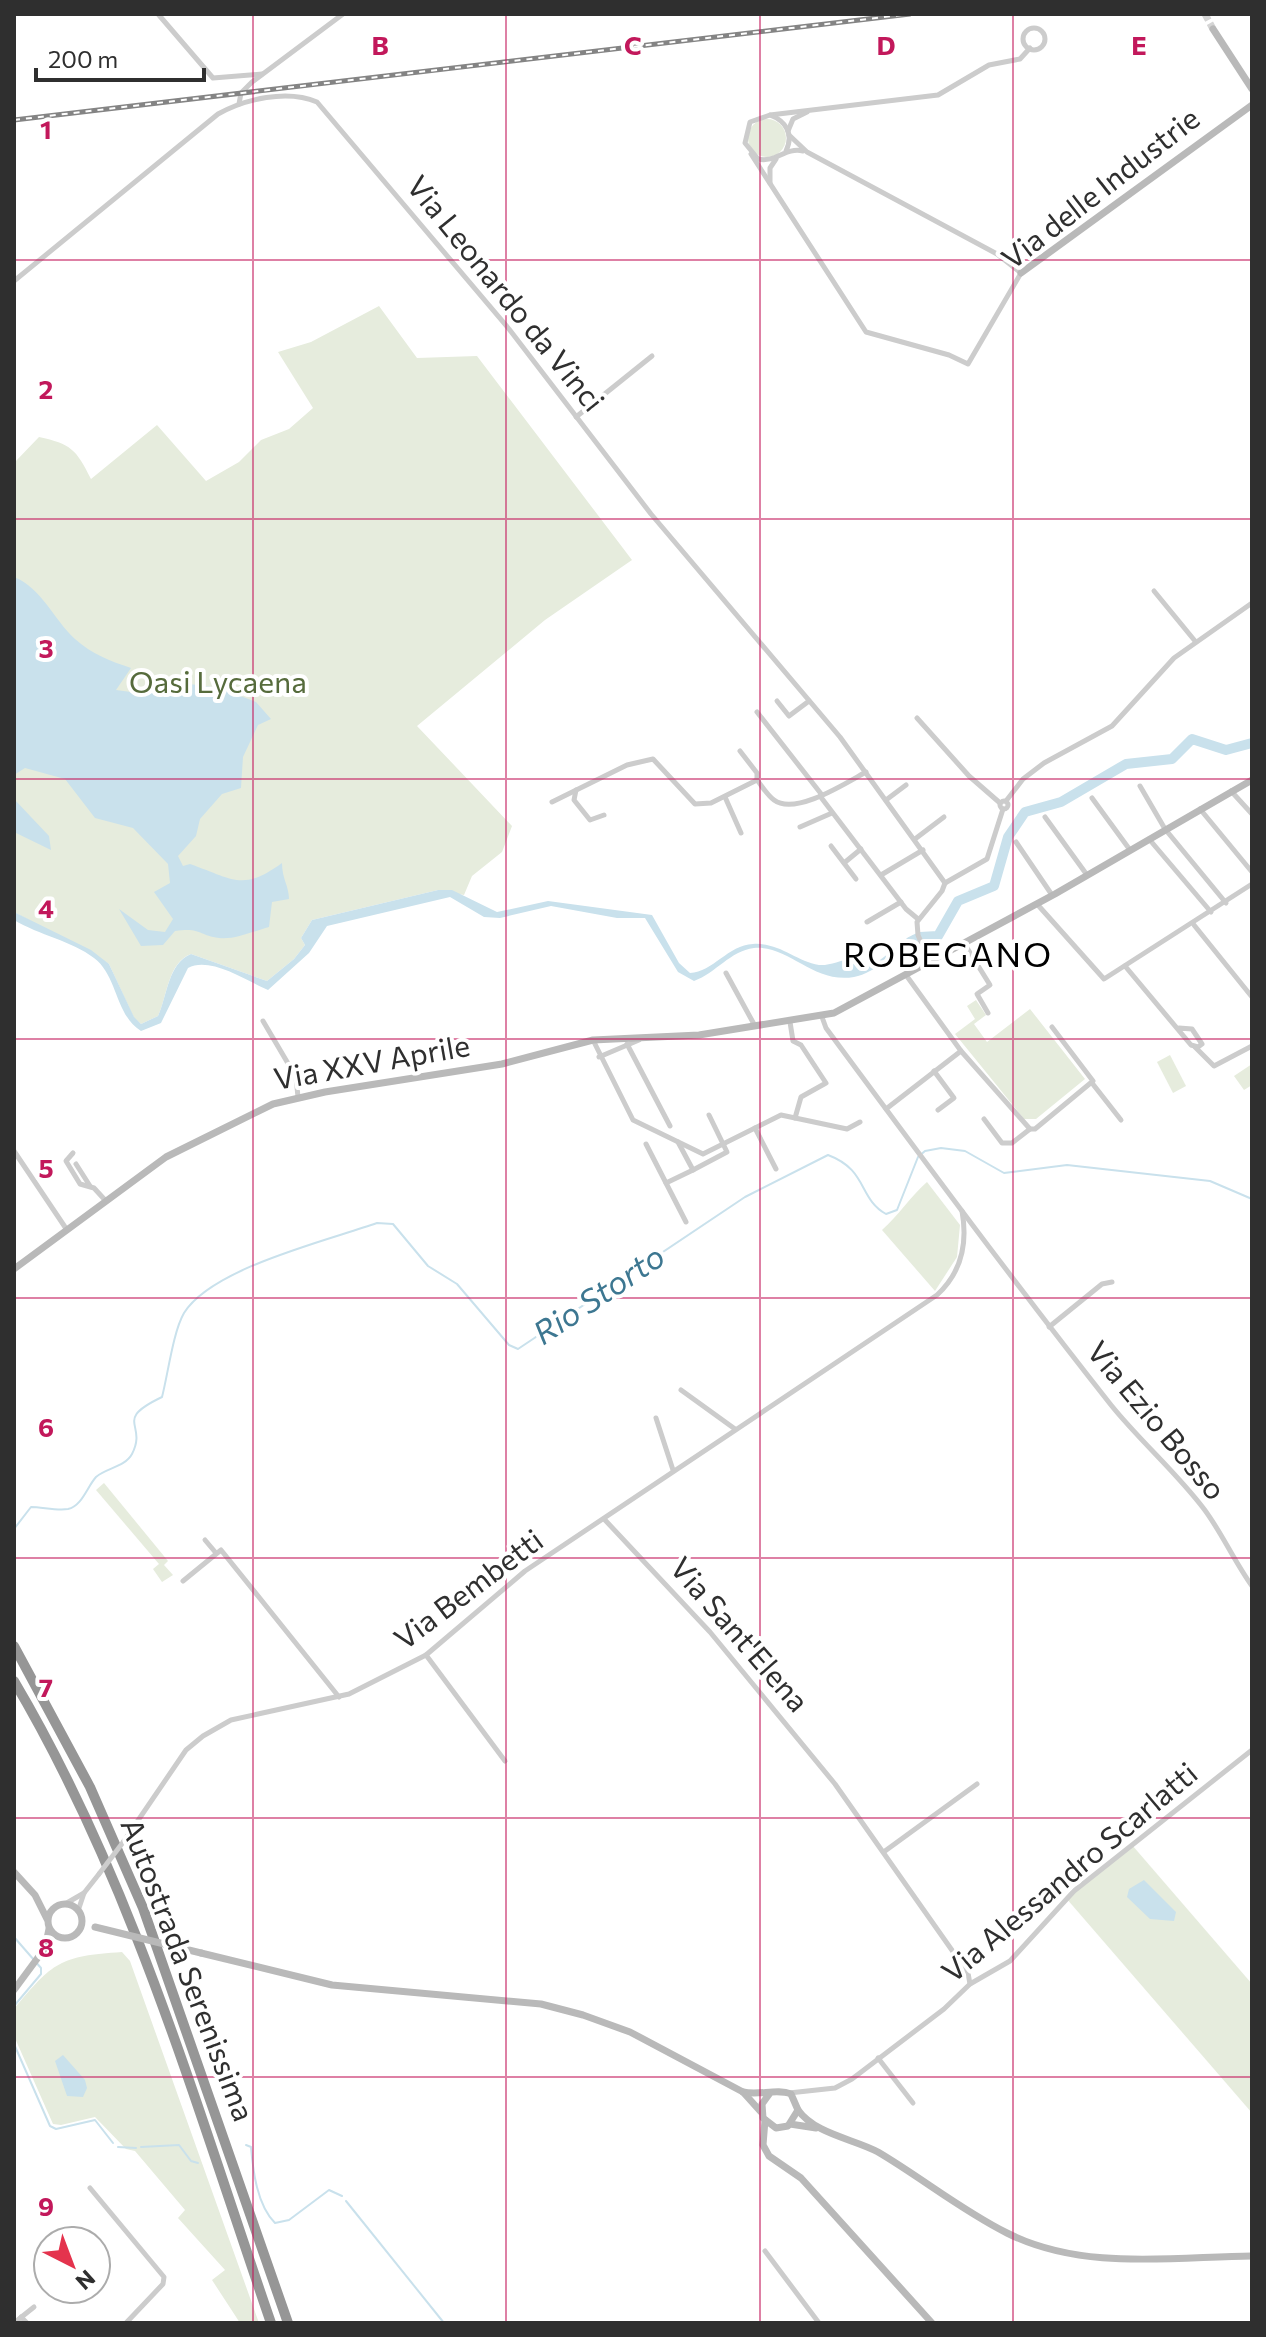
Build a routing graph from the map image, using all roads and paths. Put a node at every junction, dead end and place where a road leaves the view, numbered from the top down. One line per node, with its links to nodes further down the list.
1 (158, 14): 5 (street)
2 (343, 14): 5 (street)
3 (1213, 29): 6 (main road)
4 (1030, 48): 4 (street); 9 (street)
5 (262, 74): 7 (street)
6 (1252, 89)
7 (239, 104): 18 (street, Via Leonardo da Vinci); 20 (street, Via Leonardo da Vinci)
8 (1252, 105): 17 (main road, Via delle Industrie)
9 (812, 110): 10 (street); 11 (street)
10 (770, 115): 11 (street); 14 (street)
11 (789, 133): 12 (street); 13 (street)
12 (786, 151): 13 (street); 15 (street)
13 (807, 152): 17 (street)
14 (751, 154): 15 (street); 16 (street)
15 (776, 158): 16 (street)
16 (770, 184): 17 (street, Via delle Industrie)
17 (1021, 273)
18 (14, 281)
19 (652, 356): 20 (street)
20 (576, 417): 25 (street, Via Leonardo da Vinci)
21 (1154, 591): 23 (street)
22 (1252, 603): 23 (street)
23 (1195, 641): 42 (street)
24 (777, 701): 25 (street)
25 (809, 701): 29 (street, Via Leonardo da Vinci)
26 (757, 712): 36 (street)
27 (917, 718): 42 (street)
28 (740, 751): 30 (street)
29 (866, 772): 36 (street); 39 (street, Via Leonardo da Vinci)
30 (757, 780): 36 (street); 37 (street)
31 (1252, 780): 35 (main road, Via XXV Aprile)
32 (906, 785): 39 (street)
33 (1140, 786): 50 (street)
34 (576, 790): 37 (street); 40 (street); 46 (street)
35 (1231, 791): 43 (main road, Via XXV Aprile); 45 (street)
36 (821, 796): 44 (street)
37 (725, 797): 51 (street)
38 (1092, 798): 58 (street)
39 (886, 800): 52 (street, Via Leonardo da Vinci)
40 (552, 802)
41 (837, 802): 44 (street)
42 (1003, 804): 64 (street)
43 (1200, 809): 50 (main road, Via XXV Aprile); 60 (street)
44 (830, 810): 49 (street); 56 (street)
45 (1252, 814)
46 (604, 815)
47 (944, 817): 52 (street)
48 (1045, 817): 62 (street)
49 (800, 827)
50 (1165, 829): 53 (main road, Via XXV Aprile); 69 (street)
51 (741, 833)
52 (915, 839): 57 (street, Via Leonardo da Vinci)
53 (1149, 839): 58 (main road, Via XXV Aprile); 70 (street)
54 (1016, 842): 66 (street)
55 (831, 846): 59 (street)
56 (861, 849): 59 (street); 61 (street)
57 (923, 850): 61 (street); 64 (street, Via Leonardo da Vinci)
58 (1130, 850): 62 (main road, Via XXV Aprile)
59 (844, 863): 63 (street)
60 (1252, 872)
61 (881, 875): 67 (street)
62 (1087, 875): 66 (main road, Via XXV Aprile)
63 (856, 879)
64 (945, 883): 71 (street)
65 (1252, 884): 69 (street)
66 (1052, 895): 68 (main road, Via XXV Aprile)
67 (901, 902): 71 (street); 72 (street)
68 (1036, 903): 74 (main road, Via XXV Aprile); 76 (street)
69 (1226, 903): 70 (street)
70 (1211, 912): 73 (street)
71 (918, 919): 75 (street)
72 (867, 922)
73 (1194, 925): 76 (street); 79 (street)
74 (964, 942): 75 (main road, Via XXV Aprile); 80 (street)
75 (929, 961): 78 (main road, Via XXV Aprile)
76 (1125, 966): 86 (street)
77 (726, 973): 84 (street)
78 (906, 975): 81 (main road, Via XXV Aprile); 92 (street)
79 (1252, 997)
80 (988, 1013)
81 (822, 1017): 83 (main road, Via XXV Aprile); 97 (street)
82 (263, 1021): 96 (street)
83 (790, 1022): 84 (main road, Via XXV Aprile); 100 (street)
84 (756, 1027): 87 (main road, Via XXV Aprile)
85 (1052, 1027): 95 (street)
86 (1179, 1028): 91 (street); 91 (street)
87 (648, 1037): 88 (main road, Via XXV Aprile); 89 (street)
88 (593, 1040): 93 (street); 96 (main road, Via XXV Aprile)
89 (627, 1044): 93 (street); 104 (street)
90 (1252, 1046): 91 (street)
91 (1194, 1047)
92 (961, 1051): 94 (street); 106 (street)
93 (599, 1057): 107 (street)
94 (934, 1071): 97 (street); 98 (street)
95 (1092, 1083): 102 (street); 106 (street)
96 (298, 1097): 117 (main road, Via XXV Aprile)
97 (885, 1110): 118 (street, Via Ezio Bosso)
98 (938, 1110)
99 (709, 1115): 109 (street)
100 (795, 1118): 103 (street); 105 (street)
101 (984, 1119): 106 (street)
102 (1121, 1120)
103 (860, 1122)
104 (670, 1126)
105 (755, 1128): 109 (street); 113 (street)
106 (1030, 1129)
107 (677, 1141): 109 (street); 114 (street)
108 (646, 1144): 115 (street)
109 (725, 1145): 114 (street)
110 (14, 1151): 120 (street)
111 (73, 1153): 116 (street)
112 (76, 1164): 116 (street)
113 (776, 1169)
114 (693, 1170): 115 (street)
115 (666, 1183): 119 (street)
116 (90, 1186): 117 (street)
117 (105, 1200): 120 (main road, Via XXV Aprile)
118 (962, 1211): 123 (street, Via Ezio Bosso); 126 (street)
119 (686, 1222)
120 (67, 1230): 121 (main road, Via XXV Aprile)
121 (14, 1269)
122 (1112, 1282): 123 (street, Via Ezio Bosso)
123 (1048, 1327): 132 (street, Via Ezio Bosso)
124 (681, 1390): 126 (street)
125 (656, 1418): 127 (street)
126 (735, 1429): 127 (street)
127 (673, 1470): 128 (street)
128 (605, 1520): 134 (street, Via Bembetti); 140 (street, Via Sant'Elena)
129 (205, 1540): 130 (street)
130 (216, 1553): 131 (street); 136 (street)
131 (183, 1581)
132 (1252, 1586)
133 (14, 1646): 174 (highway, Autostrada Serenissima)
134 (426, 1655): 136 (street, Via Bembetti); 138 (street)
135 (14, 1681): 173 (highway, Autostrada Serenissima)
136 (339, 1697): 142 (street, Via Bembetti, bridge)
137 (1252, 1750): 151 (street, Via Alessandro Scarlatti)
138 (505, 1761)
139 (977, 1784): 140 (street)
140 (885, 1851): 151 (street, Via Sant'Elena)
141 (14, 1872): 143 (main road)
142 (84, 1893): 144 (street); 145 (street)
143 (35, 1895): 144 (main road); 146 (main road)
144 (62, 1904): 145 (main road); 146 (main road)
145 (80, 1914): 147 (main road); 148 (main road)
146 (48, 1924): 149 (main road); 150 (main road)
147 (95, 1927): 148 (main road); 155 (main road, bridge)
148 (79, 1931): 149 (main road)
149 (59, 1938): 150 (main road)
150 (45, 1948): 152 (main road)
151 (970, 1984): 153 (street, Via Alessandro Scarlatti)
152 (14, 1990)
153 (878, 2058): 154 (street, Via Alessandro Scarlatti); 158 (street)
154 (811, 2091): 157 (street, Via Alessandro Scarlatti); 159 (street)
155 (743, 2092): 156 (main road); 160 (main road)
156 (770, 2093): 157 (main road); 160 (main road)
157 (789, 2093): 159 (main road)
158 (913, 2103)
159 (798, 2108): 161 (main road); 163 (main road)
160 (763, 2116): 162 (main road); 164 (main road)
161 (790, 2124): 162 (main road); 163 (main road)
162 (776, 2128): 164 (main road)
163 (823, 2129): 167 (main road)
164 (763, 2140): 176 (main road)
165 (90, 2188): 172 (street)
166 (765, 2251): 175 (street)
167 (1252, 2256)
168 (34, 2307): 169 (street)
169 (21, 2317): 170 (street); 171 (street)
170 (14, 2323)
171 (27, 2323)
172 (126, 2323)
173 (271, 2323)
174 (288, 2323)
175 (819, 2323)
176 (932, 2323)

